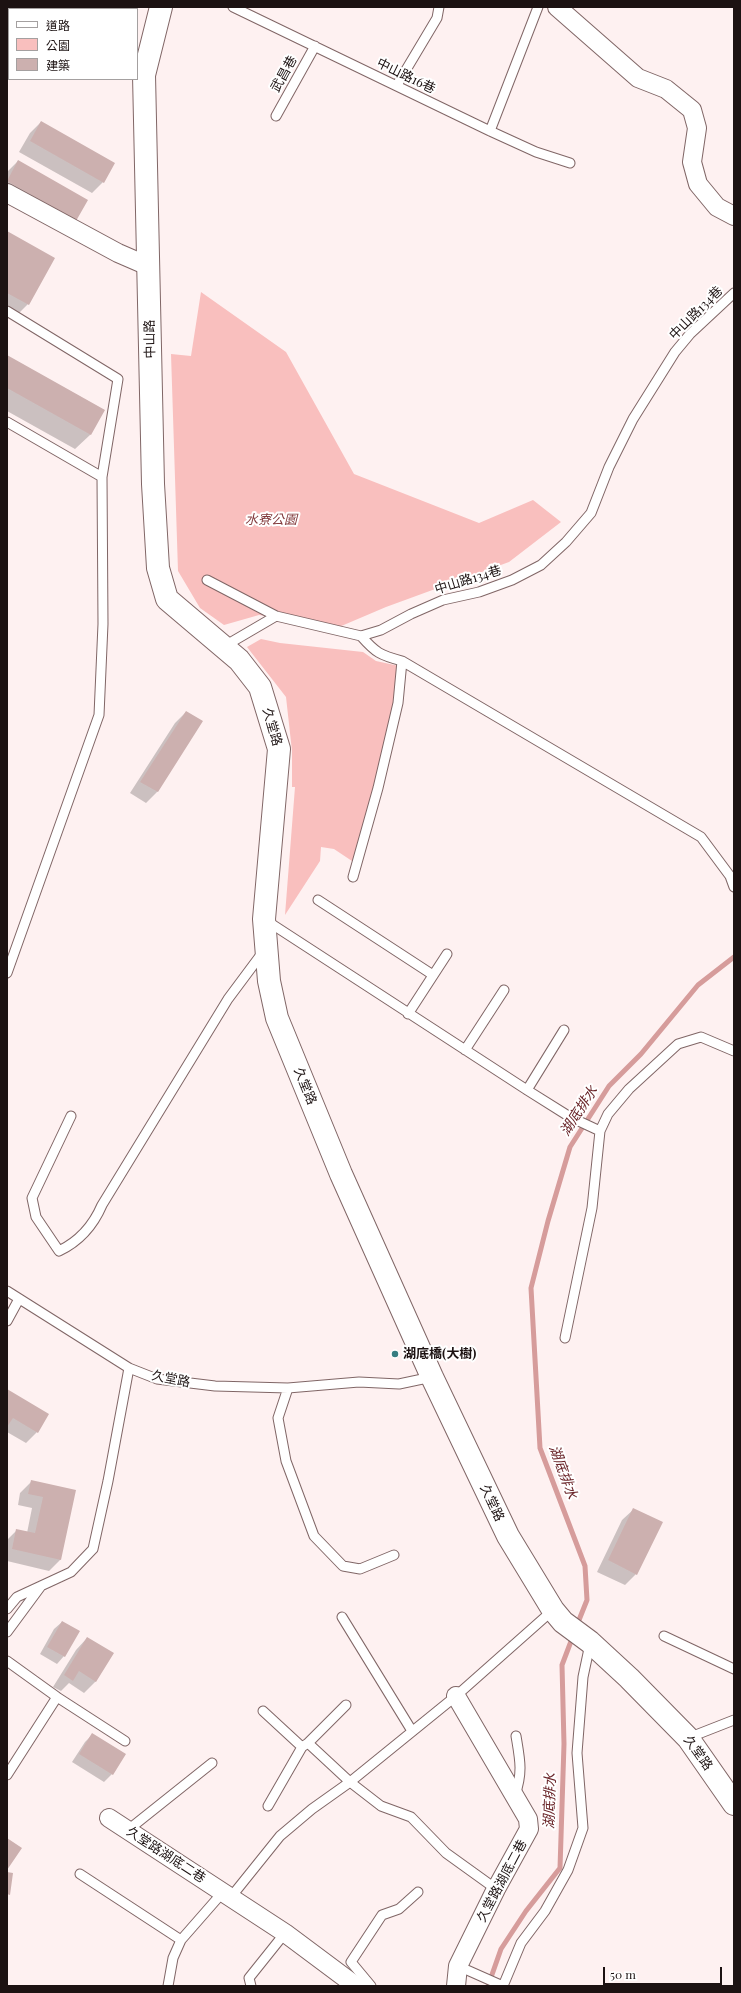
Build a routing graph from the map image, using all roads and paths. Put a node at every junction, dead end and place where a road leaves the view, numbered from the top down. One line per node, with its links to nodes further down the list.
1 (161, 7): 7 (street, 中山路)
2 (233, 7): 6 (lane, 中山路16巷)
3 (439, 7): 8 (lane)
4 (538, 7): 10 (lane)
5 (558, 7): 13 (street)
6 (315, 46): 8 (lane, 中山路16巷); 9 (lane, 武昌巷)
7 (141, 74): 14 (street, 中山路)
8 (397, 85): 10 (lane, 中山路16巷)
9 (276, 116)
10 (490, 131): 11 (lane, 中山路16巷)
11 (570, 163)
12 (7, 193): 14 (street)
13 (734, 216)
14 (148, 266): 22 (street, 中山路)
15 (734, 293): 21 (lane, 中山路134巷)
16 (7, 311): 18 (lane)
17 (7, 422): 18 (lane)
18 (102, 477): 30 (lane)
19 (207, 580): 20 (lane, 中山路134巷)
20 (276, 616): 21 (lane, 中山路134巷); 22 (lane)
21 (361, 636): 23 (lane)
22 (222, 648): 27 (street, 久堂路)
23 (402, 661): 24 (lane); 25 (lane)
24 (353, 877)
25 (734, 887)
26 (318, 900): 31 (lane)
27 (264, 919): 28 (street, 久堂路); 33 (lane)
28 (265, 949): 38 (lane); 45 (street, 久堂路)
29 (447, 954): 31 (lane)
30 (7, 973)
31 (434, 975): 33 (lane)
32 (504, 990): 35 (lane)
33 (408, 1014): 35 (lane)
34 (564, 1030): 37 (lane)
35 (465, 1050): 37 (lane)
36 (734, 1051): 39 (lane)
37 (527, 1090): 39 (lane)
38 (71, 1116)
39 (600, 1131): 43 (lane)
40 (7, 1291): 41 (lane, 久堂路)
41 (19, 1299): 42 (lane); 44 (lane, 久堂路)
42 (7, 1321)
43 (565, 1338)
44 (129, 1368): 46 (lane, 久堂路); 48 (lane)
45 (432, 1377): 46 (lane, 久堂路); 50 (street, 久堂路)
46 (288, 1388): 47 (lane)
47 (394, 1555)
48 (42, 1585): 49 (lane); 52 (lane)
49 (7, 1609)
50 (558, 1616): 54 (street, 久堂路); 57 (lane)
51 (342, 1617): 62 (lane)
52 (7, 1632)
53 (664, 1636): 56 (lane)
54 (588, 1641): 64 (street, 久堂路); 82 (lane)
55 (7, 1661): 58 (lane)
56 (734, 1669)
57 (456, 1696): 62 (lane); 70 (street, 久堂路湖底二巷)
58 (57, 1697): 65 (lane); 68 (lane)
59 (346, 1705): 66 (lane)
60 (262, 1711): 66 (lane)
61 (734, 1720): 64 (lane)
62 (412, 1731): 69 (lane)
63 (516, 1736): 70 (lane)
64 (688, 1738): 71 (street, 久堂路)
65 (125, 1741)
66 (304, 1745): 69 (lane); 72 (lane)
67 (212, 1763): 74 (lane)
68 (7, 1775)
69 (350, 1782): 76 (lane); 78 (lane)
70 (515, 1797): 76 (street, 久堂路湖底二巷)
71 (734, 1804)
72 (268, 1806)
73 (109, 1818): 74 (street, 久堂路湖底二巷)
74 (128, 1830): 78 (street, 久堂路湖底二巷)
75 (80, 1874): 80 (lane)
76 (496, 1889): 81 (street, 久堂路湖底二巷)
77 (418, 1892): 86 (lane)
78 (227, 1895): 79 (street, 久堂路湖底二巷); 80 (lane)
79 (284, 1933): 84 (lane); 85 (street, 久堂路湖底二巷)
80 (181, 1940): 83 (lane)
81 (466, 1970): 82 (lane); 87 (street, 久堂路湖底二巷)
82 (502, 1985)
83 (168, 1986)
84 (250, 1986)
85 (356, 1986)
86 (371, 1986)
87 (456, 1986)

